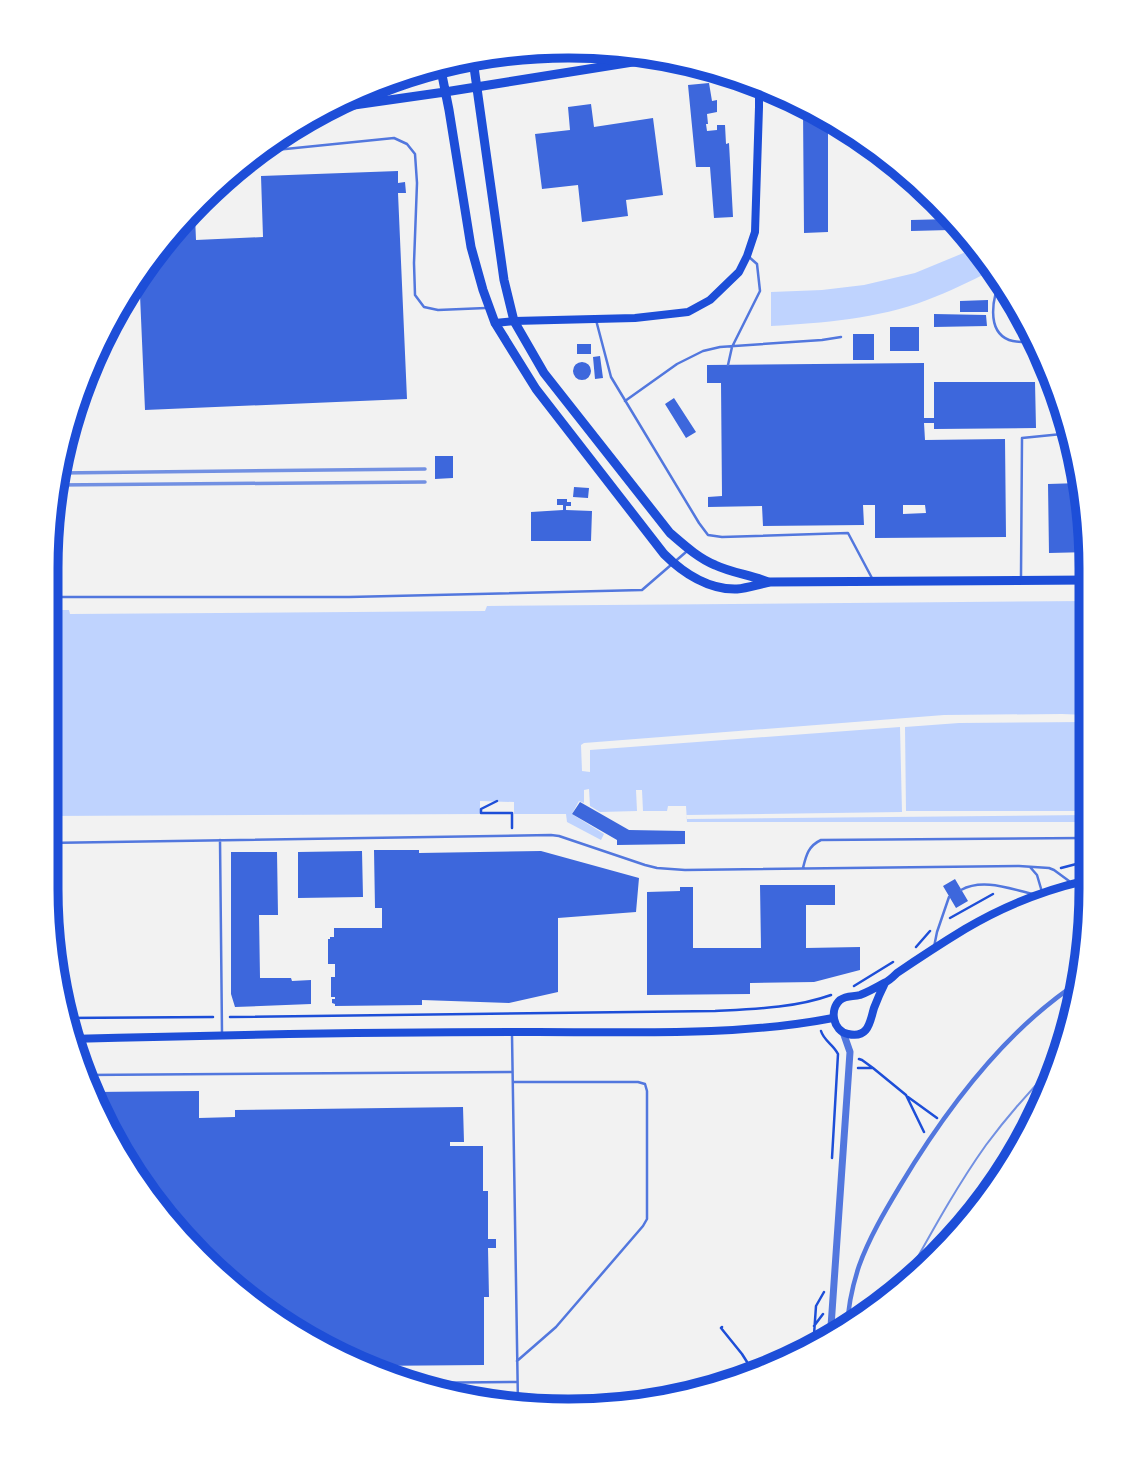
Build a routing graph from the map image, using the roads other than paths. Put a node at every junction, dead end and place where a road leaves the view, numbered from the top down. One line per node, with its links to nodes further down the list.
1 (633, 62): 4 (main road)
2 (474, 67): 4 (main road)
3 (440, 74): 5 (main road)
4 (477, 86): 5 (main road); 13 (main road)
5 (445, 92): 7 (main road); 11 (main road)
6 (759, 95): 9 (main road)
7 (355, 105)
8 (277, 150): 11 (lane)
9 (747, 256): 12 (main road); 17 (lane)
10 (997, 291): 16 (lane)
11 (489, 308): 14 (main road)
12 (596, 320): 13 (main road); 18 (lane)
13 (514, 321): 14 (main road); 20 (main road)
14 (495, 323): 21 (main road)
15 (841, 337): 18 (lane)
16 (1026, 341)
17 (728, 365)
18 (625, 401): 24 (lane)
19 (1062, 434): 22 (lane)
20 (688, 550): 21 (lane); 25 (main road)
21 (673, 563): 25 (main road); 26 (lane)
22 (1021, 580): 23 (main road); 24 (main road)
23 (1079, 580)
24 (873, 581): 25 (main road)
25 (770, 582)
26 (58, 597)
27 (1079, 838): 31 (lane)
28 (220, 840): 29 (lane); 31 (lane); 46 (lane)
29 (58, 843)
30 (1030, 867): 31 (lane); 33 (lane); 35 (lane)
31 (803, 868)
32 (1079, 882): 33 (main road)
33 (1072, 884): 35 (main road)
34 (961, 890): 35 (lane)
35 (1039, 894): 37 (main road)
36 (949, 897): 37 (lane)
37 (934, 949): 38 (main road)
38 (885, 983): 40 (main road); 41 (main road)
39 (1069, 989): 52 (street)
40 (858, 996): 41 (main road); 42 (main road)
41 (873, 1012): 45 (main road)
42 (833, 1018): 43 (main road); 44 (main road)
43 (512, 1031): 46 (main road); 49 (lane)
44 (843, 1032): 45 (main road); 48 (street)
45 (860, 1034): 48 (street)
46 (222, 1035): 47 (main road)
47 (81, 1039)
48 (850, 1052): 53 (street)
49 (512, 1072): 50 (lane); 51 (lane)
50 (93, 1075)
51 (513, 1082): 54 (lane); 54 (lane)
52 (849, 1315)
53 (831, 1326)
54 (517, 1361): 55 (lane)
55 (517, 1382): 56 (lane); 57 (lane)
56 (439, 1383)
57 (518, 1396)

